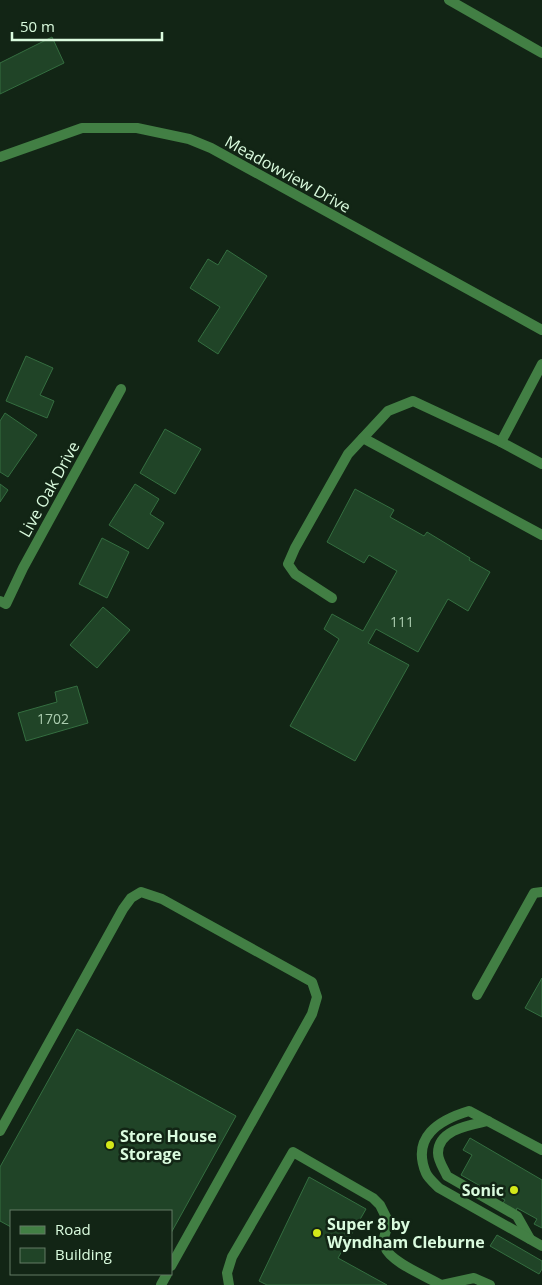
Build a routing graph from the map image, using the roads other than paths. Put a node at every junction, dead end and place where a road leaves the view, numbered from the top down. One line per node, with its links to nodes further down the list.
1 (448, 0): 2 (street)
2 (542, 53)
3 (0, 157): 4 (street, Meadowview Drive)
4 (542, 330)
5 (542, 364): 8 (street)
6 (121, 389): 12 (street, Live Oak Drive)
7 (363, 438): 8 (street); 10 (street); 11 (street)
8 (502, 442): 9 (street)
9 (542, 464)
10 (542, 535)
11 (332, 598)
12 (3, 602)
13 (542, 892): 14 (street)
14 (477, 995)
15 (488, 1121): 17 (street); 18 (street); 18 (street)
16 (0, 1131): 20 (street)
17 (542, 1150)
18 (530, 1239): 19 (street)
19 (542, 1246)
20 (172, 1264)
21 (228, 1285): 22 (street)
22 (442, 1285): 23 (street)
23 (490, 1285)

